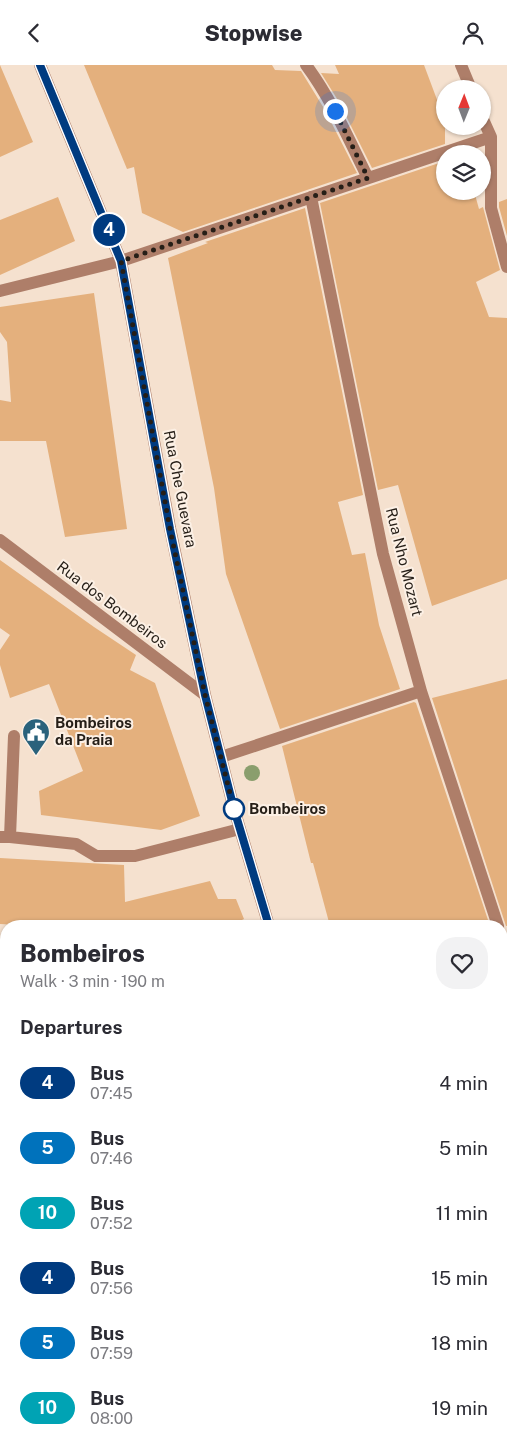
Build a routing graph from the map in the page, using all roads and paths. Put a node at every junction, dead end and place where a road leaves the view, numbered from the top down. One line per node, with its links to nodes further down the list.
1 (40, 65): 8 (street, Rua Che Guevara)
2 (306, 65): 6 (street)
3 (461, 65): 4 (street)
4 (467, 80)
5 (491, 137): 6 (street); 9 (street)
6 (368, 178): 7 (street)
7 (312, 197): 8 (street); 12 (street, Rua Nho Mozart)
8 (121, 261): 10 (street); 13 (street, Rua Che Guevara)
9 (507, 267)
10 (0, 291)
11 (0, 540): 13 (street, Rua dos Bombeiros)
12 (421, 691): 15 (street); 19 (street, Rua Nho Mozart)
13 (205, 695): 15 (street, Rua Che Guevara)
14 (14, 736): 17 (street)
15 (221, 757): 16 (street, Rua Che Guevara)
16 (240, 829): 17 (street); 18 (street, Rua Che Guevara)
17 (5, 837)
18 (267, 920)
19 (496, 920)

